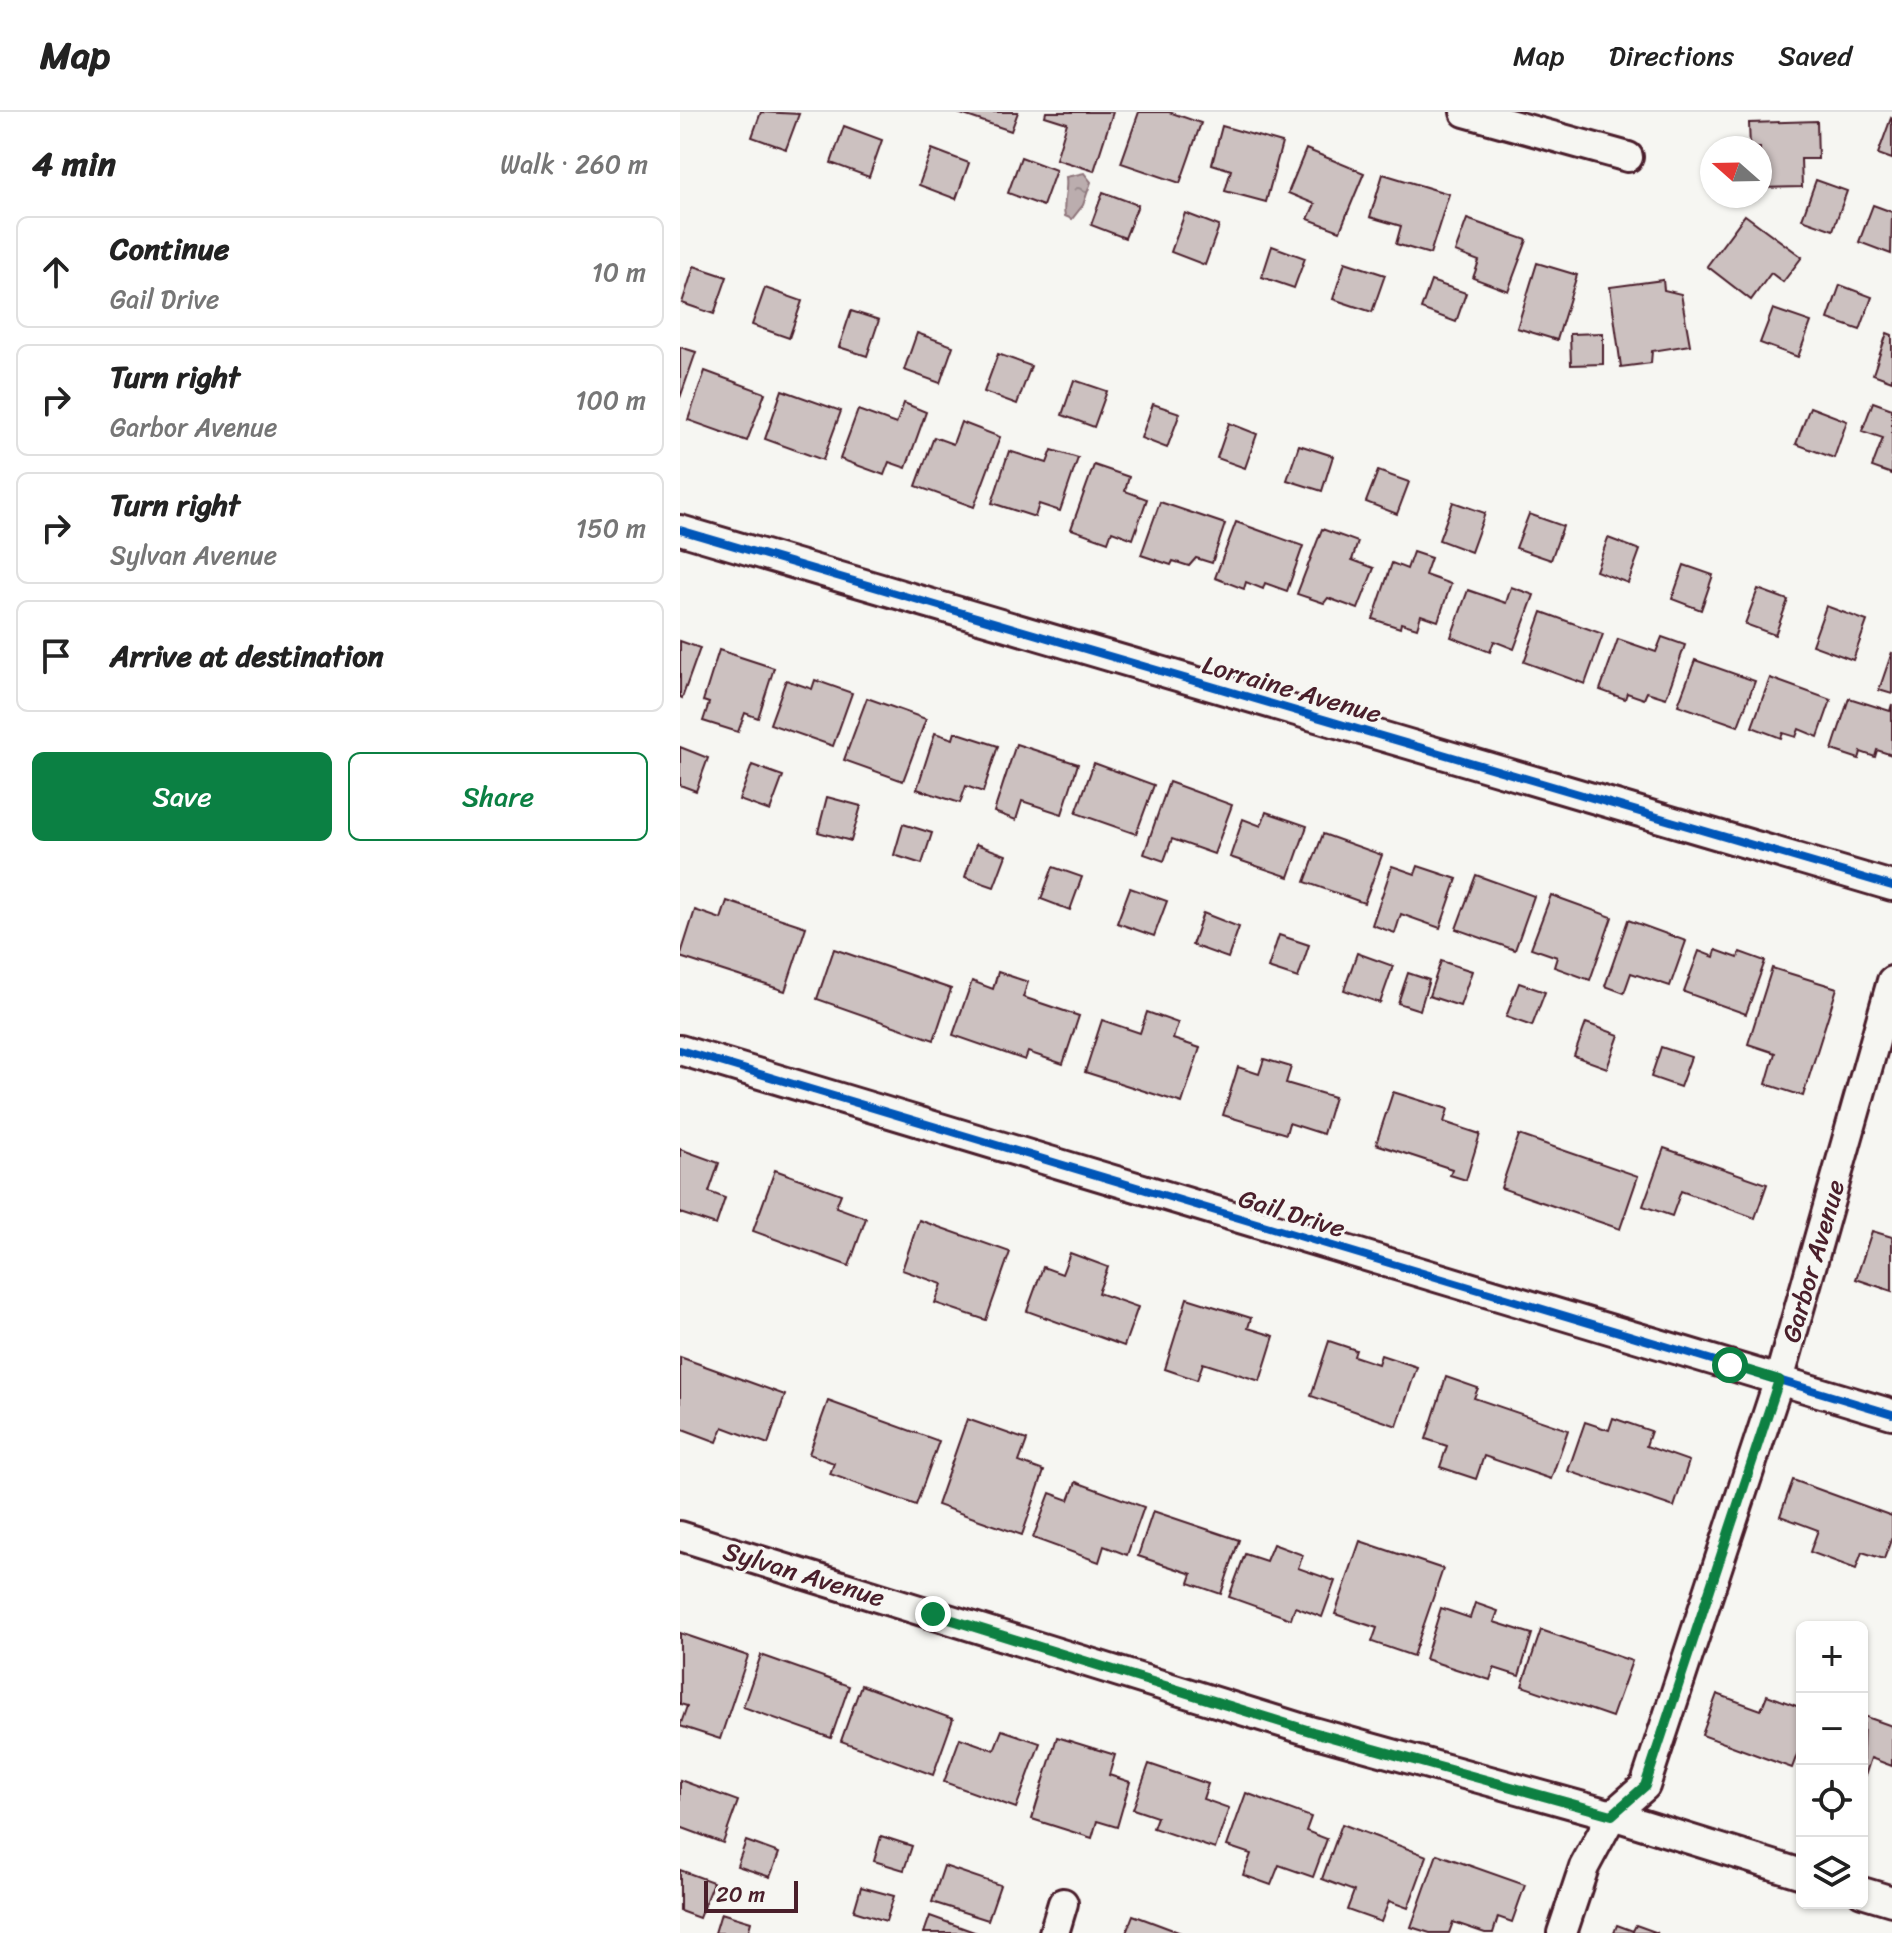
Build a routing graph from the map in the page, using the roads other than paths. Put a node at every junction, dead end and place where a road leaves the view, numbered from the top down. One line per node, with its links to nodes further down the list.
1 (1465, 112): 2 (street)
2 (1628, 157)
3 (680, 530): 4 (street, Lorraine Avenue)
4 (1892, 886)
5 (1892, 981): 7 (street, Garbor Avenue)
6 (680, 1050): 7 (street, Gail Drive)
7 (1779, 1380): 8 (street, Gail Drive); 10 (street, Garbor Avenue)
8 (1892, 1414)
9 (680, 1536): 10 (street, Sylvan Avenue)
10 (1612, 1815): 11 (street, Sylvan Avenue); 16 (street, Garbor Avenue)
11 (1796, 1872)
12 (1868, 1894): 13 (street)
13 (1892, 1901)
14 (1063, 1903): 15 (street)
15 (1054, 1933)
16 (1562, 1933)

